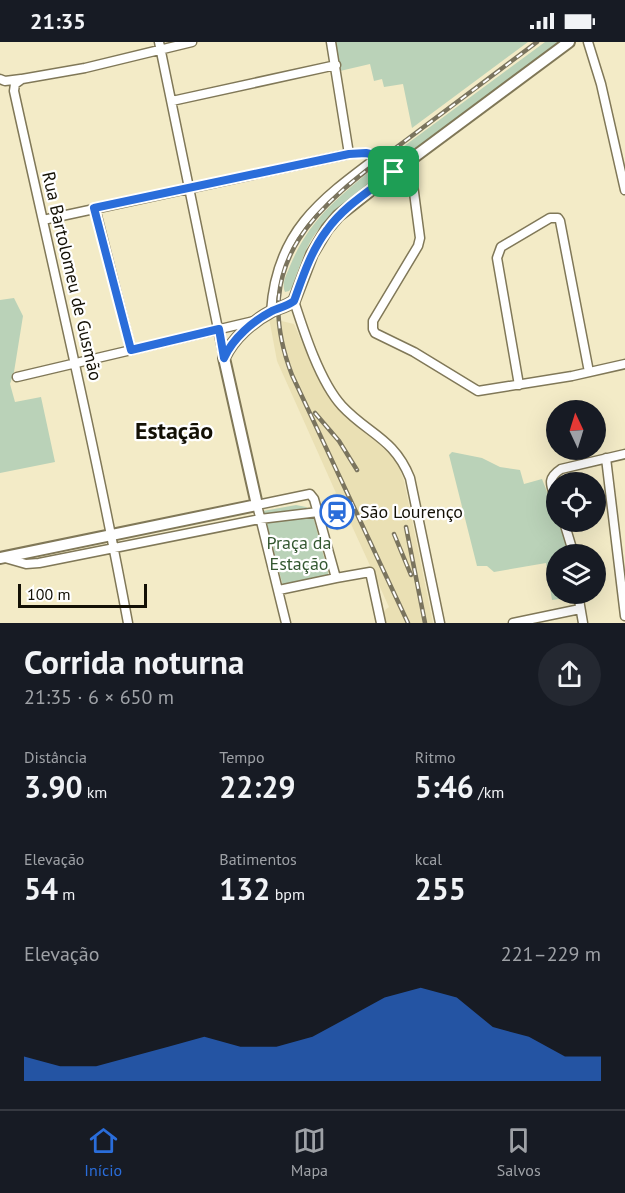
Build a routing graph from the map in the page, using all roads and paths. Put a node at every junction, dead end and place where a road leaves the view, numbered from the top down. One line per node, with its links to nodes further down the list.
1 (192, 42): 5 (street)
2 (331, 42): 6 (street)
3 (569, 42): 12 (main road)
4 (588, 42): 15 (street)
5 (159, 45): 8 (street); 9 (street)
6 (336, 65): 9 (street); 10 (street)
7 (0, 79): 8 (street)
8 (22, 79): 17 (street, Rua Bartolomeu de Gusmão)
9 (172, 101): 14 (street)
10 (349, 154): 11 (street); 14 (street)
11 (379, 156): 13 (street); 19 (street)
12 (410, 162): 13 (main road); 28 (street)
13 (394, 172): 18 (main road)
14 (189, 189): 16 (street); 21 (street)
15 (625, 190)
16 (94, 208): 17 (street); 22 (street)
17 (43, 220): 24 (street, Rua Bartolomeu de Gusmão)
18 (294, 301): 19 (main road); 47 (street)
19 (271, 312): 20 (main road)
20 (258, 320): 21 (street); 23 (main road)
21 (219, 329): 22 (street); 23 (street)
22 (131, 350): 24 (street)
23 (224, 358): 33 (main road)
24 (75, 363): 27 (street); 36 (street, Rua Bartolomeu de Gusmão)
25 (625, 364): 26 (street)
26 (589, 372): 28 (street); 28 (street)
27 (16, 377)
28 (519, 385)
29 (625, 454): 30 (street)
30 (606, 458): 43 (street)
31 (598, 460): 32 (street)
32 (556, 472)
33 (256, 506): 34 (street); 35 (street); 36 (main road)
34 (318, 512): 35 (street); 39 (street)
35 (260, 519): 37 (street); 40 (street)
36 (112, 536): 37 (street, Rua Bartolomeu de Gusmão); 38 (main road)
37 (114, 548): 38 (street); 44 (street, Rua Bartolomeu de Gusmão)
38 (2, 558)
39 (336, 578): 40 (street); 46 (street)
40 (279, 590): 45 (street)
41 (579, 604): 42 (street)
42 (580, 609): 48 (street); 49 (street)
43 (625, 616)
44 (128, 623)
45 (286, 623)
46 (381, 623)
47 (440, 623)
48 (513, 623)
49 (583, 623)

